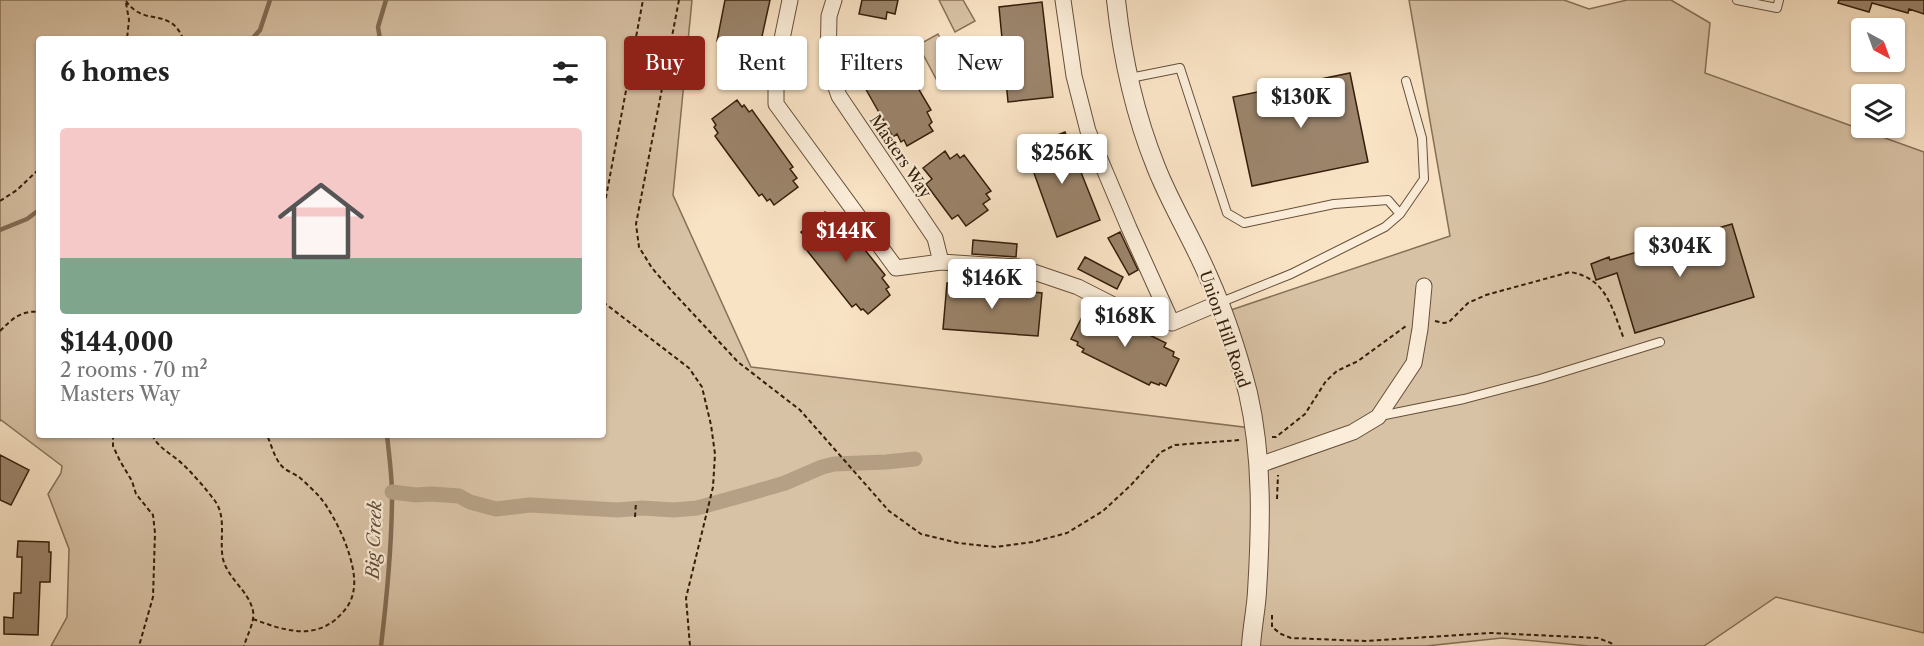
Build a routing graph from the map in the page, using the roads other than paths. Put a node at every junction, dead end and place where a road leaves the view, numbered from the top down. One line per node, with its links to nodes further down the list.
1 (790, 0): 10 (street)
2 (834, 0): 10 (street, Masters Way)
3 (1063, 0): 13 (street)
4 (1116, 0): 7 (street, Union Hill Road)
5 (1737, 0): 6 (lane)
6 (1779, 0)
7 (1130, 78): 9 (lane); 12 (street, Union Hill Road)
8 (1406, 81): 9 (lane)
9 (1400, 214): 12 (lane)
10 (941, 262): 13 (street)
11 (1424, 286): 15 (street)
12 (1219, 303): 13 (street); 16 (street, Union Hill Road)
13 (1172, 323)
14 (1660, 342): 15 (lane)
15 (1378, 417): 16 (street)
16 (1259, 465): 17 (street, Union Hill Road)
17 (1252, 641)

